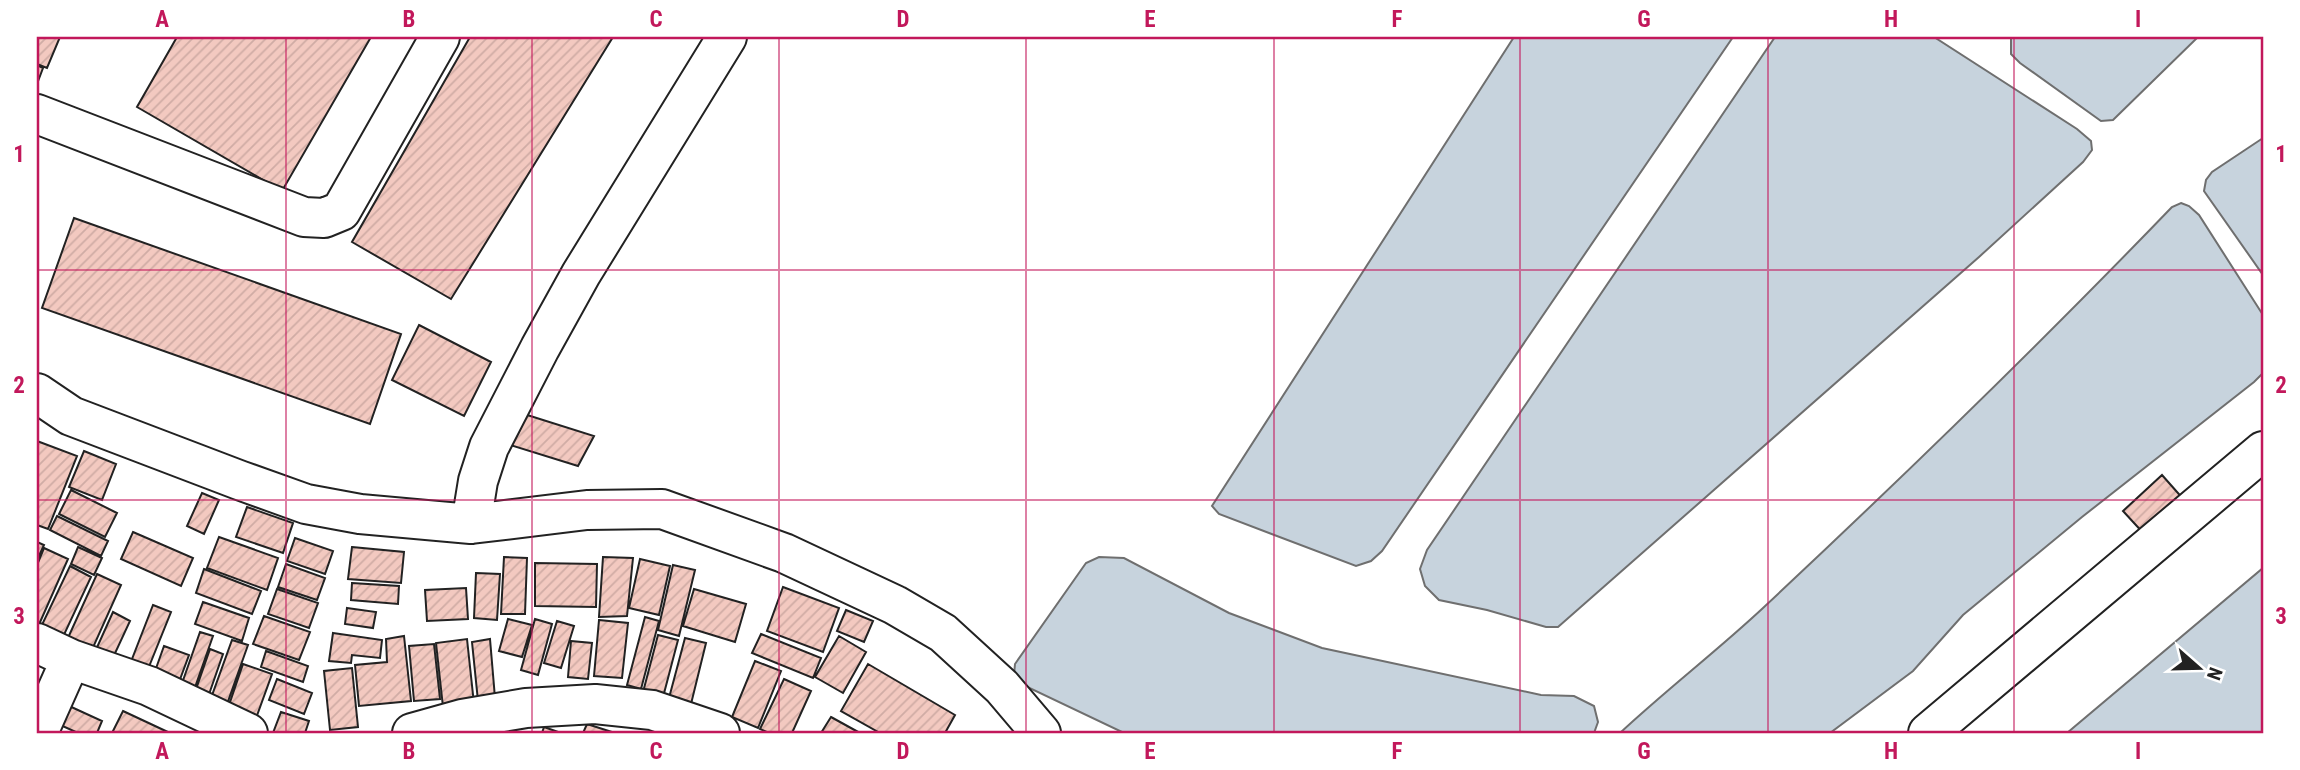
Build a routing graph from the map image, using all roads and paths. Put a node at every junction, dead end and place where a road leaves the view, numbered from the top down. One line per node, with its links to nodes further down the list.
1 (440, 37): 3 (street)
2 (727, 37): 6 (street)
3 (37, 114)
4 (37, 393): 6 (street)
5 (2263, 451): 17 (street)
6 (471, 524): 16 (street)
7 (37, 643): 8 (street)
8 (71, 659): 9 (street); 12 (street)
9 (194, 722): 13 (street)
10 (648, 722): 11 (street); 15 (street)
11 (497, 723): 14 (street)
12 (38, 733)
13 (248, 733)
14 (412, 733)
15 (720, 733)
16 (1041, 733)
17 (1928, 733)

